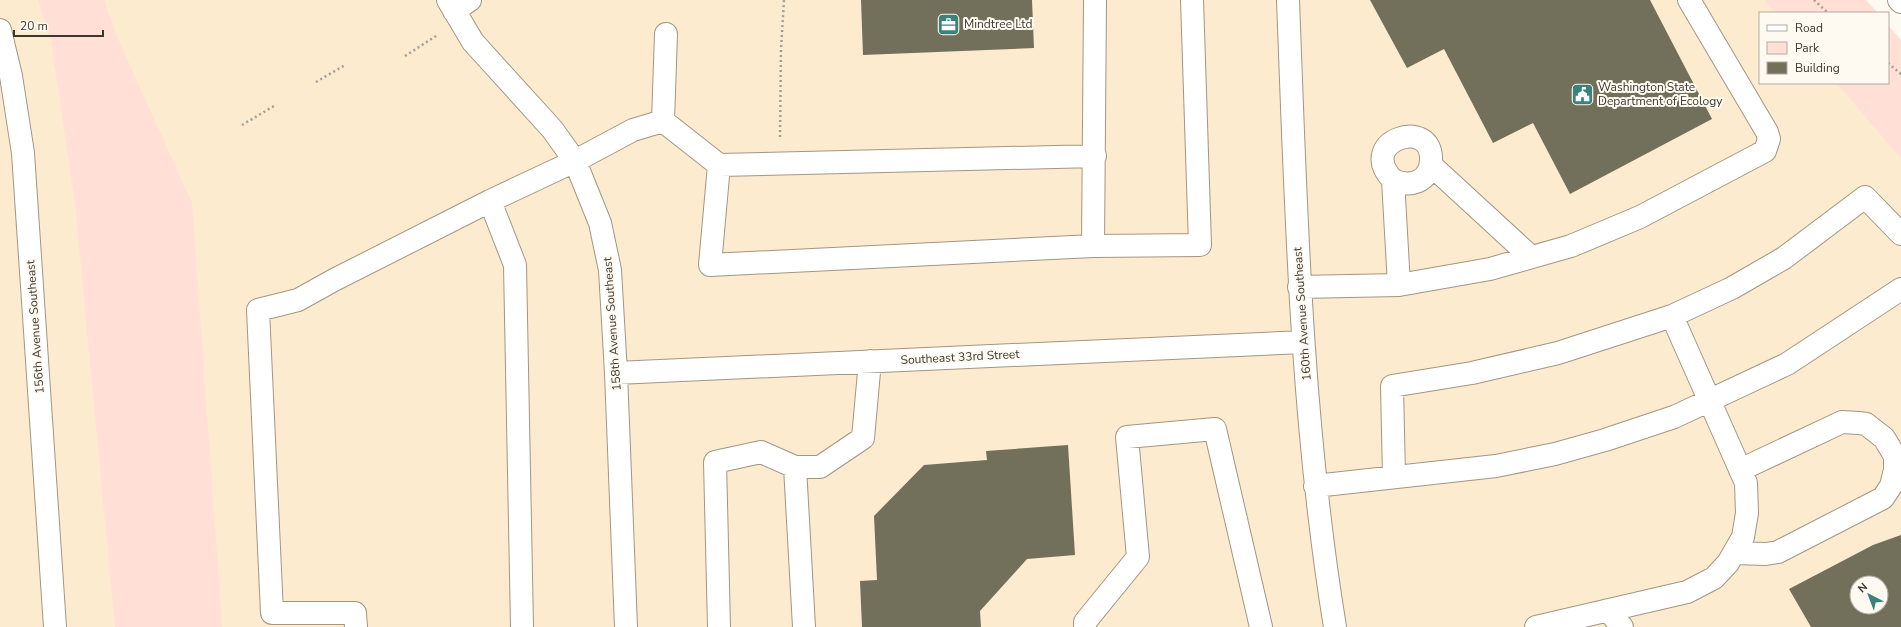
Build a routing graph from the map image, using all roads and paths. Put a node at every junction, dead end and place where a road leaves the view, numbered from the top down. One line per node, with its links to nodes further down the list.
1 (784, 0): 22 (path)
2 (1095, 0): 20 (street)
3 (1192, 0): 28 (street)
4 (1288, 0): 31 (street, 160th Avenue Southeast)
5 (1689, 0): 29 (street)
6 (1814, 0): 8 (path)
7 (457, 4): 21 (street, 158th Avenue Southeast)
8 (1827, 12)
9 (0, 30): 44 (street, 156th Avenue Southeast)
10 (666, 34): 18 (street)
11 (436, 36): 12 (path)
12 (405, 56)
13 (1889, 64): 15 (path)
14 (345, 65): 16 (path)
15 (1901, 74)
16 (316, 82)
17 (274, 106): 19 (path)
18 (663, 121): 21 (street); 23 (street)
19 (242, 125)
20 (1095, 156): 22 (street); 28 (street)
21 (575, 161): 26 (street); 36 (street, 158th Avenue Southeast)
22 (780, 164): 23 (street)
23 (718, 165): 28 (street)
24 (1431, 165): 25 (street); 25 (street); 29 (street)
25 (1393, 180): 30 (street)
26 (490, 200): 45 (street); 46 (street)
27 (1901, 234): 33 (street)
28 (1093, 246)
29 (1531, 257): 30 (street)
30 (1398, 285): 31 (street)
31 (1299, 287): 34 (street, 160th Avenue Southeast)
32 (1901, 289): 37 (street)
33 (1672, 316): 37 (street); 40 (street)
34 (1303, 342): 35 (street, Southeast 33rd Street); 41 (street, 160th Avenue Southeast)
35 (870, 361): 36 (street, Southeast 33rd Street); 38 (street)
36 (616, 373): 47 (street, 158th Avenue Southeast)
37 (1709, 400): 39 (street); 40 (street)
38 (795, 468): 48 (street); 49 (street)
39 (1740, 470): 42 (street); 42 (street)
40 (1394, 477): 41 (street)
41 (1315, 486): 52 (street, 160th Avenue Southeast)
42 (1734, 553): 43 (street)
43 (1608, 610): 53 (street); 54 (street)
44 (55, 627)
45 (356, 627)
46 (522, 627)
47 (626, 627)
48 (719, 627)
49 (804, 627)
50 (1085, 627): 51 (street)
51 (1261, 627)
52 (1335, 627)
53 (1536, 627)
54 (1622, 627)

